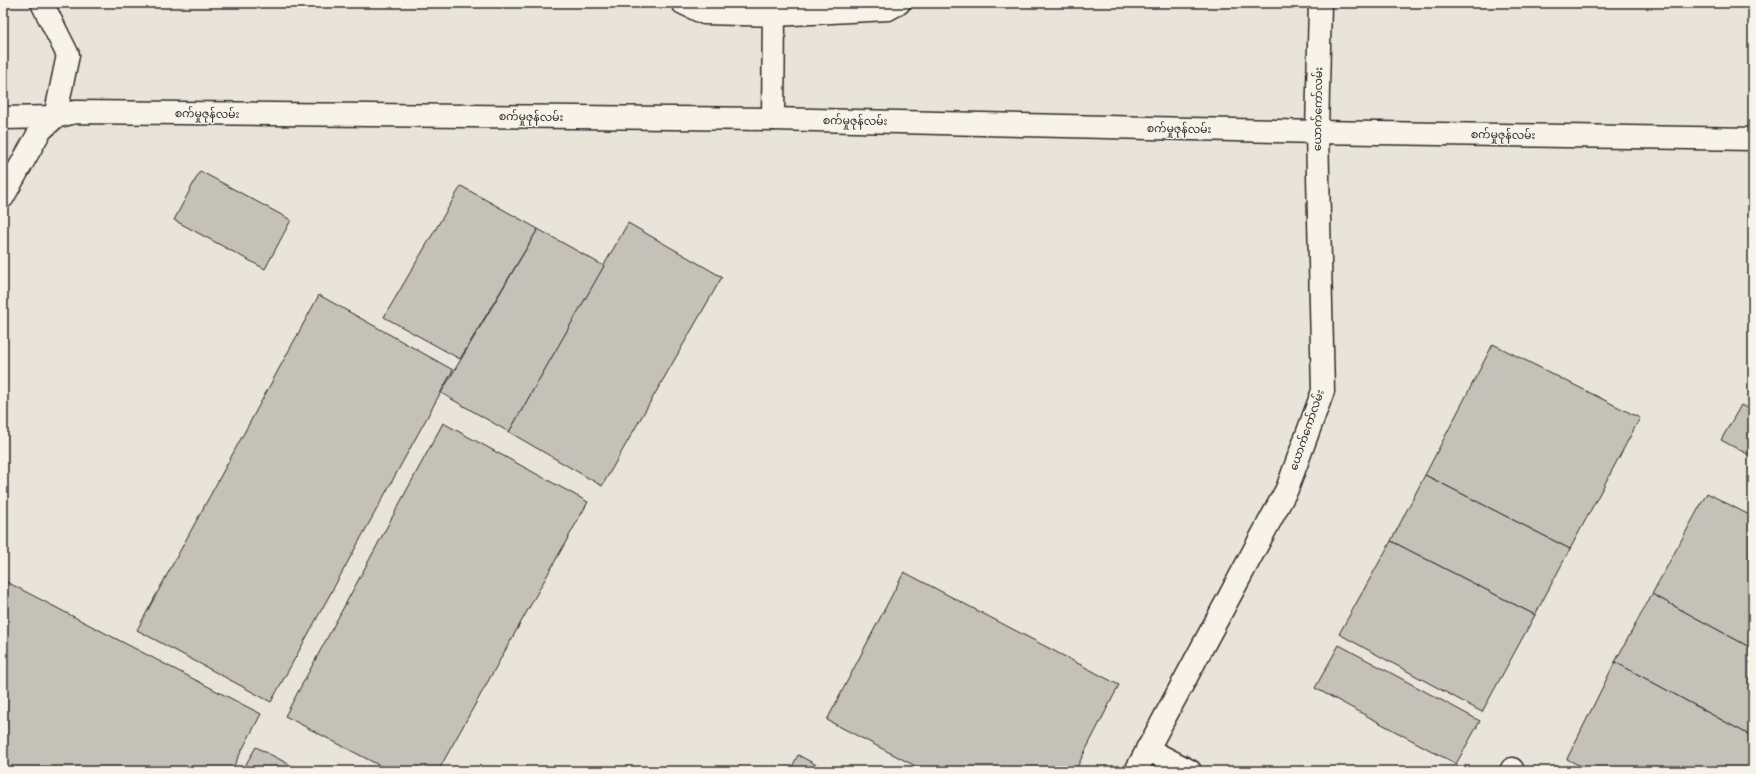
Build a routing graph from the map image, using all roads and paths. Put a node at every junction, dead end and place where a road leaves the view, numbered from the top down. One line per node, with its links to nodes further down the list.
1 (42, 3): 6 (street)
2 (683, 3): 5 (street)
3 (899, 3): 5 (street)
4 (1320, 3): 9 (street, ယောက်ကော်လမ်း)
5 (774, 15): 8 (street)
6 (55, 117): 7 (street); 8 (street, စက်မှုဇုန်လမ်း); 11 (street, စက်မှုဇုန်လမ်း)
7 (3, 118)
8 (773, 119): 9 (street, စက်မှုဇုန်လမ်း)
9 (1317, 132): 10 (street, စက်မှုဇုန်လမ်း); 12 (street, ယောက်ကော်လမ်း)
10 (1753, 139)
11 (3, 197)
12 (1148, 749): 13 (street, ယောက်ကော်လမ်း); 14 (street)
13 (1136, 771)
14 (1190, 771)

